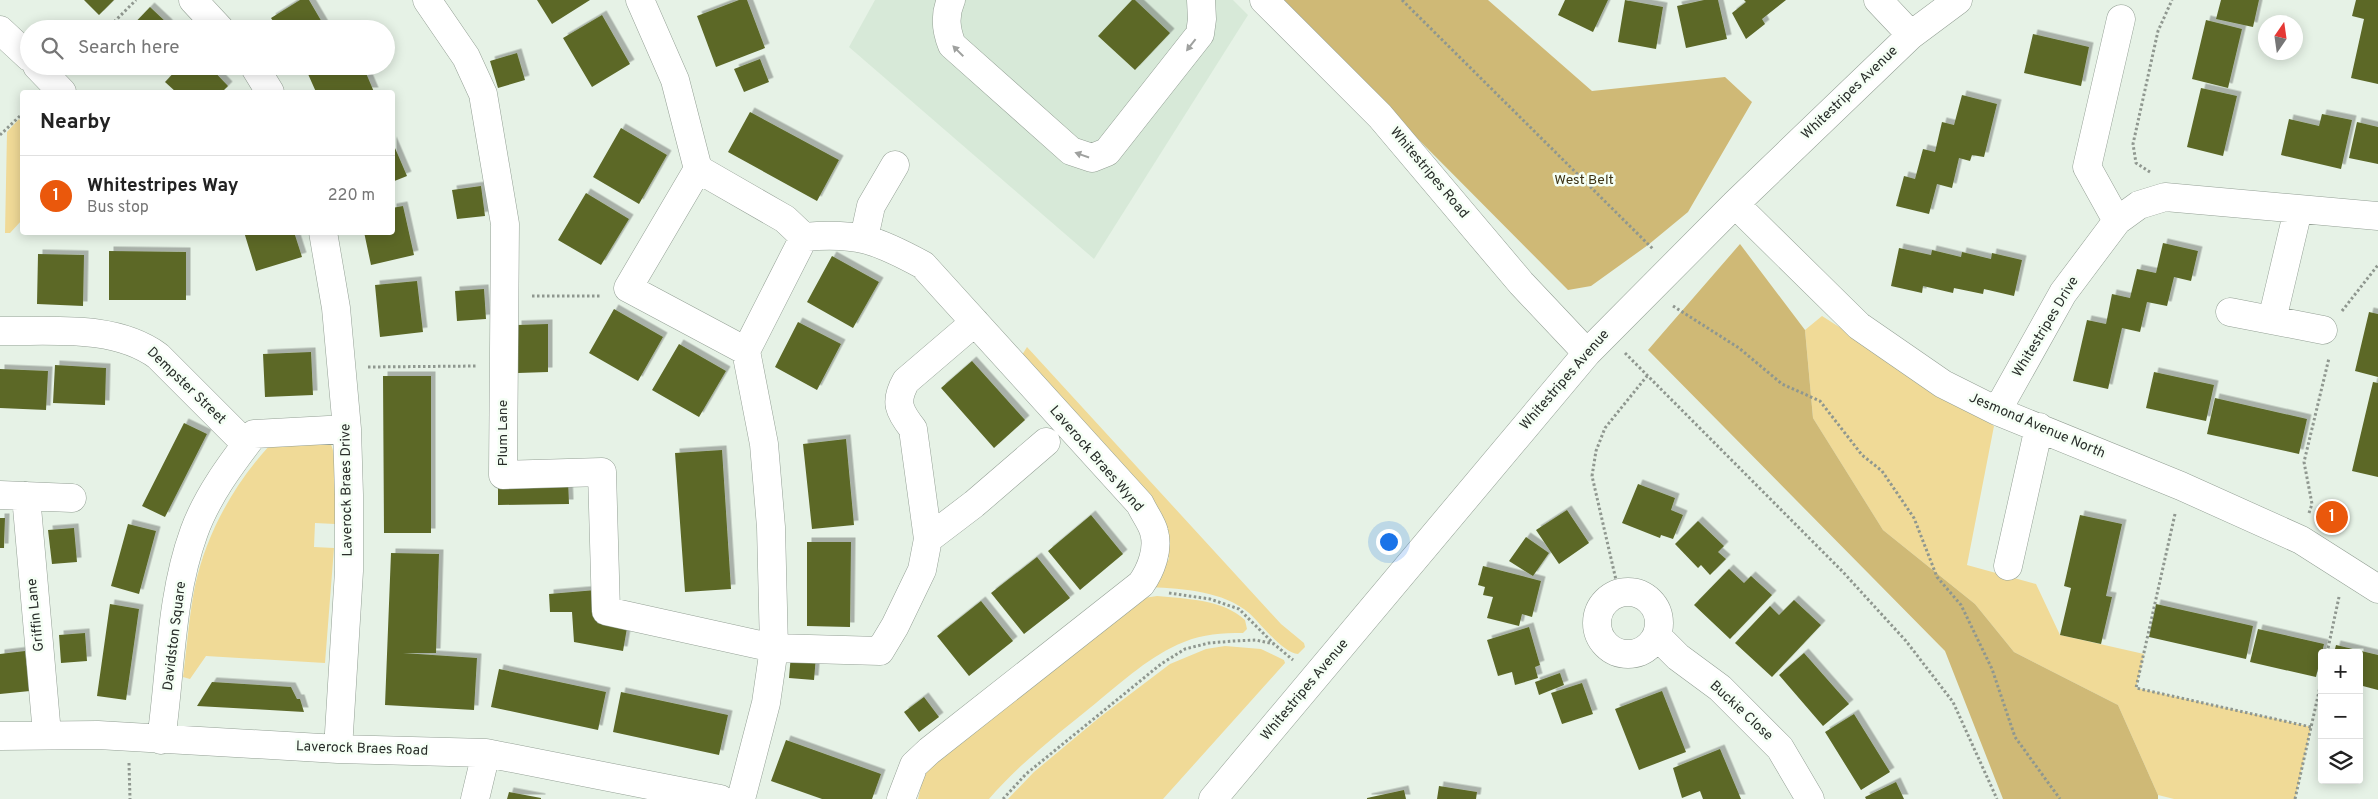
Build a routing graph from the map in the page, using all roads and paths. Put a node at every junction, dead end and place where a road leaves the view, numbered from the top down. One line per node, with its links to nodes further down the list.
1 (136, 0): 13 (path)
2 (193, 0): 14 (street)
3 (427, 0): 37 (street, Plum Lane)
4 (640, 0): 25 (street)
5 (952, 0): 6 (street, one-way to 5)
6 (1201, 0)
7 (1264, 0): 48 (street, Whitestripes Road)
8 (1402, 0): 35 (path)
9 (1878, 0): 16 (street)
10 (1958, 0): 16 (street, Whitestripes Avenue)
11 (2172, 0): 26 (path)
12 (2121, 19): 30 (street)
13 (116, 20)
14 (212, 20)
15 (0, 30): 17 (street)
16 (1911, 35): 27 (street, Whitestripes Avenue)
17 (20, 49)
18 (46, 75): 20 (street)
19 (260, 75): 21 (street)
20 (60, 90)
21 (269, 90)
22 (20, 116): 23 (path)
23 (0, 135)
24 (895, 165): 33 (street)
25 (698, 169): 32 (street); 36 (street)
26 (2165, 197): 28 (street, Whitestripes Drive); 30 (street, Whitestripes Drive)
27 (1734, 204): 35 (street, Whitestripes Avenue); 52 (street, Jesmond Avenue North)
28 (2298, 210): 29 (street, Whitestripes Drive); 40 (street)
29 (2378, 216)
30 (2117, 221): 52 (street, Whitestripes Drive)
31 (324, 235): 50 (street, Laverock Braes Drive)
32 (804, 238): 33 (street, Laverock Braes Wynd); 46 (street)
33 (864, 238): 41 (street, Laverock Braes Wynd)
34 (2378, 265): 44 (path)
35 (1671, 267): 42 (street, Whitestripes Avenue)
36 (628, 288): 37 (path); 46 (street)
37 (504, 296): 49 (street, Plum Lane)
38 (1667, 308): 89 (path)
39 (2230, 312): 40 (street)
40 (2272, 320): 44 (street)
41 (975, 322): 60 (street); 66 (street, Laverock Braes Wynd)
42 (1608, 330): 47 (path); 48 (street, Whitestripes Avenue)
43 (0, 332): 56 (street, Dempster Street)
44 (2331, 332): 61 (path)
45 (1631, 345): 47 (path)
46 (746, 351): 69 (street)
47 (1625, 352): 51 (path)
48 (1587, 353): 71 (street, Whitestripes Avenue)
49 (503, 366): 50 (path); 69 (street, Plum Lane)
50 (341, 368): 54 (street, Laverock Braes Drive)
51 (1647, 376): 65 (path); 88 (path)
52 (1997, 411): 53 (street, Jesmond Avenue North)
53 (2039, 427): 57 (street, Jesmond Avenue North); 62 (street)
54 (346, 429): 56 (street, Davidston Square); 78 (street, Laverock Braes Drive)
55 (1046, 442): 60 (street)
56 (246, 444): 77 (street, Davidston Square)
57 (2181, 486): 61 (street, Jesmond Avenue North); 73 (path)
58 (13, 496): 59 (street, Griffin Lane); 74 (street, Griffin Lane)
59 (72, 498)
60 (928, 538): 69 (street)
61 (2301, 540): 63 (street, Jesmond Avenue North)
62 (2008, 566)
63 (2345, 569): 64 (street, Jesmond Avenue North); 70 (path)
64 (2378, 589)
65 (1619, 593): 67 (street); 67 (street)
66 (1128, 594): 68 (path); 84 (street, Laverock Braes Wynd)
67 (1656, 636): 87 (street, Buckie Close)
68 (1274, 644): 71 (path); 85 (path)
69 (774, 648): 83 (street)
70 (2328, 649)
71 (1315, 678): 86 (street, Whitestripes Avenue)
72 (2318, 694): 73 (path)
73 (2311, 727): 90 (path)
74 (47, 734): 75 (street, Laverock Braes Road); 76 (street, Laverock Braes Road)
75 (0, 736)
76 (128, 738): 77 (street, Laverock Braes Road); 80 (path)
77 (161, 740): 78 (street, Laverock Braes Road)
78 (338, 749): 79 (street, Laverock Braes Road)
79 (486, 753): 81 (street); 82 (street, Laverock Braes Road)
80 (130, 799)
81 (475, 799)
82 (720, 799)
83 (741, 799)
84 (901, 799)
85 (1003, 799)
86 (1212, 799)
87 (1810, 799)
88 (1997, 799)
89 (2060, 799)
90 (2296, 799)

